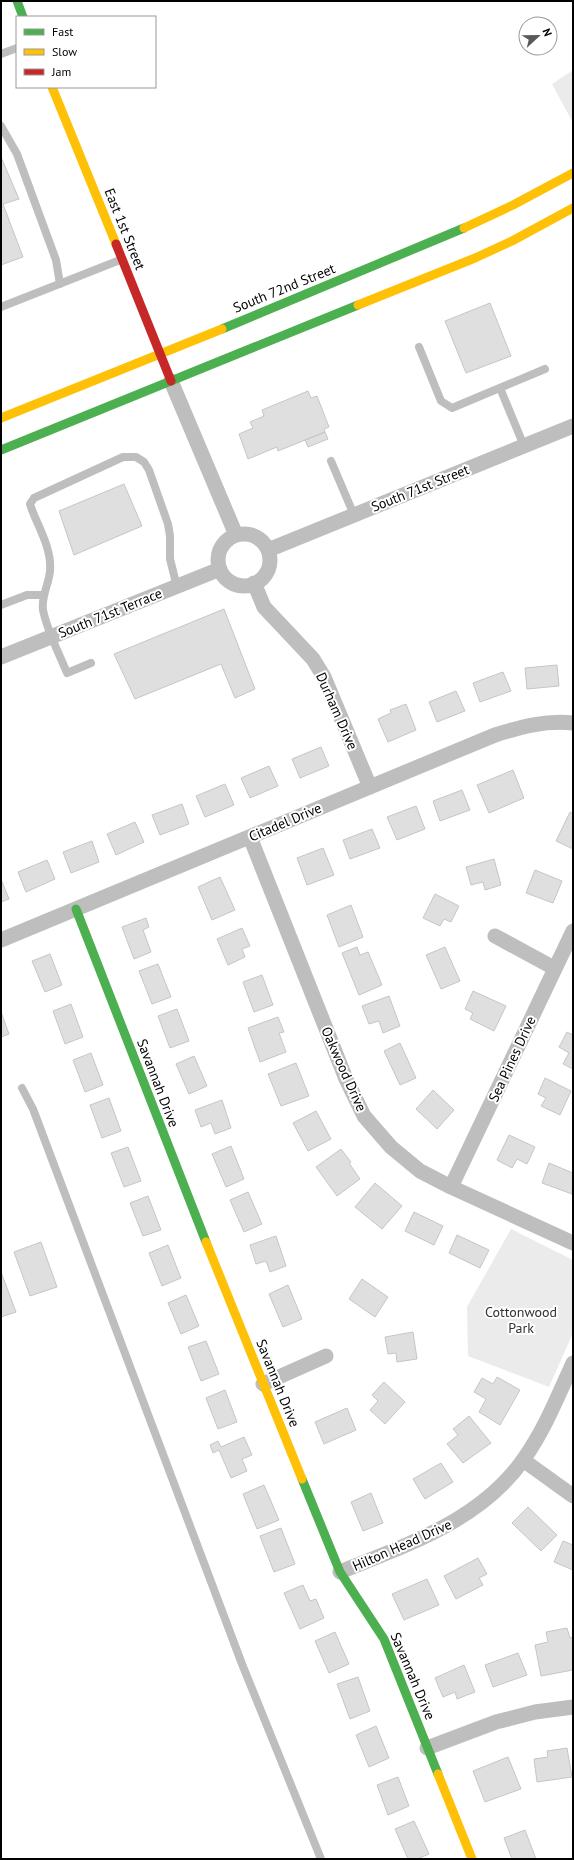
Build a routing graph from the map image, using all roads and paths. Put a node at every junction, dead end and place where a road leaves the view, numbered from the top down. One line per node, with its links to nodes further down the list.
1 (17, 1): 2 (main road)
2 (23, 16)
3 (16, 48): 4 (lane)
4 (1, 54)
5 (52, 88): 9 (main road, East 1st Street)
6 (1, 126): 10 (lane)
7 (573, 173): 13 (main road, South 72nd Street)
8 (573, 208): 15 (main road)
9 (123, 259): 10 (lane); 13 (main road, East 1st Street)
10 (60, 284): 11 (lane)
11 (1, 307)
12 (419, 348): 16 (lane)
13 (161, 354): 15 (main road, East 1st Street); 17 (main road, South 72nd Street)
14 (545, 369): 16 (lane)
15 (171, 381): 20 (main road); 23 (street)
16 (500, 388): 19 (lane)
17 (1, 418)
18 (573, 426): 19 (street, South 71st Street)
19 (524, 446): 22 (street, South 71st Street)
20 (1, 450)
21 (331, 461): 22 (lane)
22 (354, 515): 24 (street, South 71st Street)
23 (236, 535): 24 (street); 25 (street)
24 (268, 550): 26 (street)
25 (220, 569): 26 (street); 27 (street, South 71st Terrace)
26 (254, 583): 34 (street, Durham Drive)
27 (177, 587): 28 (lane); 30 (street, South 71st Terrace)
28 (44, 595): 29 (lane); 30 (lane)
29 (1, 605)
30 (52, 637): 31 (street, South 71st Terrace); 32 (lane)
31 (1, 657)
32 (91, 663)
33 (573, 724): 34 (street, Citadel Drive)
34 (370, 787): 35 (street, Citadel Drive)
35 (250, 837): 36 (street, Citadel Drive); 42 (street, Oakwood Drive)
36 (76, 909): 39 (street, Citadel Drive); 46 (main road, Savannah Drive)
37 (573, 931): 40 (street, Sea Pines Drive)
38 (494, 936): 40 (street)
39 (1, 940)
40 (554, 968): 42 (street, Sea Pines Drive)
41 (22, 1088): 52 (lane)
42 (451, 1187): 43 (street, Oakwood Drive)
43 (573, 1243)
44 (326, 1356): 46 (street)
45 (573, 1363): 47 (street, Hilton Head Drive)
46 (263, 1384): 49 (main road, Savannah Drive)
47 (523, 1460): 48 (street); 49 (street, Hilton Head Drive)
48 (573, 1496)
49 (340, 1572): 51 (main road, Savannah Drive)
50 (573, 1707): 51 (street)
51 (427, 1748): 53 (main road, Savannah Drive)
52 (321, 1859)
53 (472, 1859)

